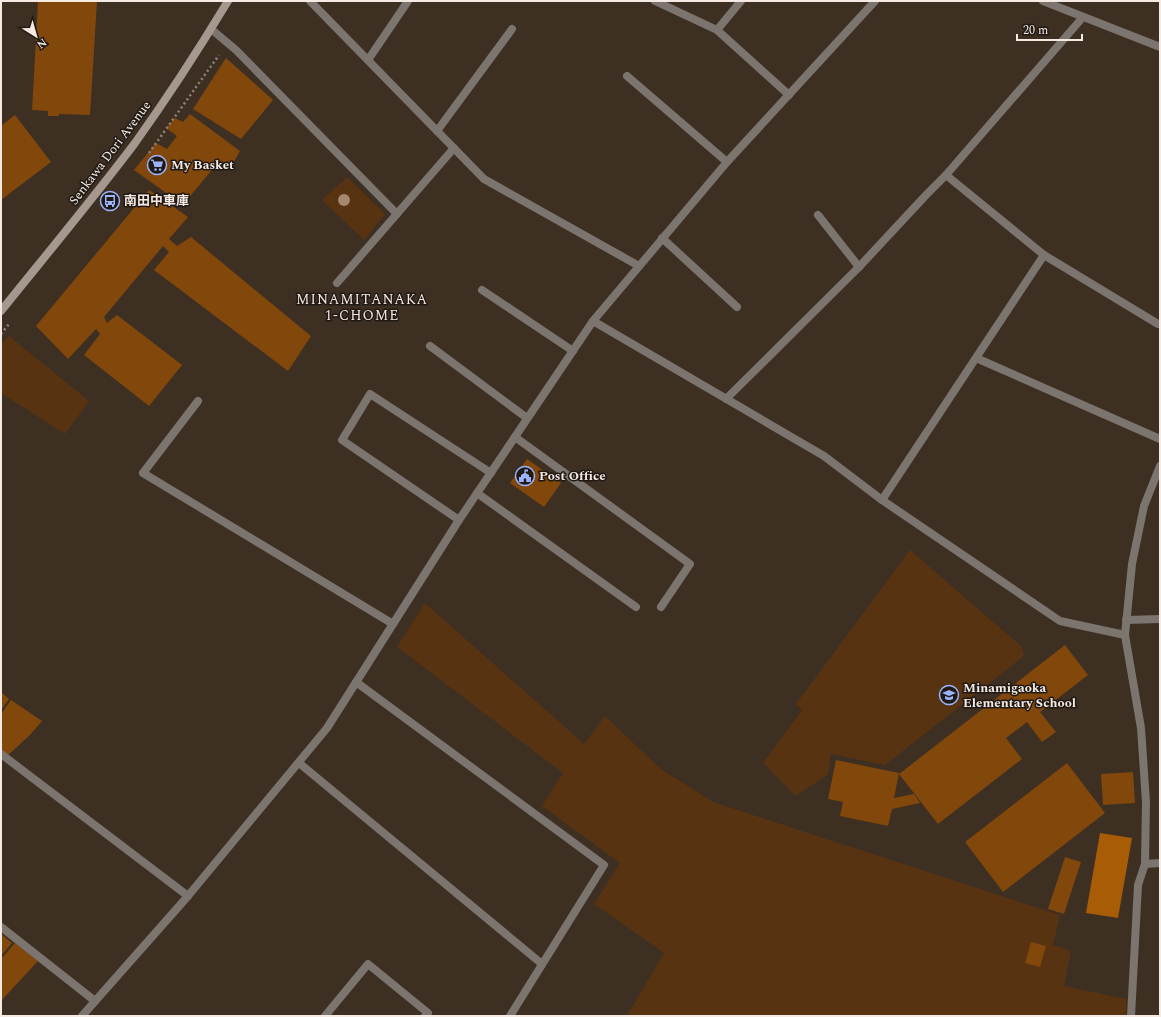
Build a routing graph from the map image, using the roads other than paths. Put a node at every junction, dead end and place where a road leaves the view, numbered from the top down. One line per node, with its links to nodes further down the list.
1 (228, 1): 9 (main road, Senkawa Dori Avenue)
2 (310, 1): 13 (street)
3 (408, 1): 13 (street)
4 (655, 1): 11 (street)
5 (741, 1): 11 (street)
6 (875, 1): 15 (street)
7 (1042, 1): 8 (street)
8 (1083, 17): 12 (street); 19 (street)
9 (211, 29): 20 (street); 29 (main road, Senkawa Dori Avenue)
10 (512, 29): 16 (street)
11 (716, 30): 15 (street)
12 (1160, 47)
13 (368, 60): 16 (street)
14 (626, 76): 18 (street)
15 (788, 95): 18 (street)
16 (437, 131): 17 (street)
17 (454, 148): 20 (street); 24 (street)
18 (727, 162): 22 (street)
19 (946, 175): 23 (street); 25 (street)
20 (397, 214): 26 (street)
21 (818, 216): 25 (street)
22 (662, 238): 24 (street); 28 (street)
23 (1044, 255): 31 (street); 34 (street)
24 (639, 266): 30 (street)
25 (859, 267): 35 (street)
26 (337, 283)
27 (482, 290): 33 (street)
28 (737, 307)
29 (1, 311)
30 (593, 321): 33 (street); 35 (street)
31 (1158, 324)
32 (430, 346): 37 (street)
33 (573, 351): 37 (street)
34 (976, 358): 39 (street); 43 (street)
35 (726, 398): 43 (street)
36 (198, 401): 49 (street)
37 (527, 418): 38 (street)
38 (515, 437): 41 (street); 46 (street)
39 (1160, 440)
40 (1160, 466): 48 (street)
41 (491, 473): 42 (street); 44 (street)
42 (477, 493): 44 (street); 45 (street)
43 (882, 500): 50 (street)
44 (459, 520): 49 (street)
45 (636, 607)
46 (661, 607)
47 (1160, 619): 48 (street)
48 (1126, 620): 50 (street)
49 (393, 624): 51 (street)
50 (1125, 635): 55 (street)
51 (356, 682): 53 (street); 58 (street)
52 (1, 754): 56 (street)
53 (299, 763): 56 (street); 58 (street)
54 (1160, 863): 55 (street)
55 (1145, 864): 64 (street)
56 (188, 896): 59 (street)
57 (1, 927): 59 (street)
58 (542, 964): 63 (street)
59 (95, 1001): 60 (street)
60 (82, 1016)
61 (324, 1016): 62 (street)
62 (425, 1016)
63 (510, 1016)
64 (1131, 1016)

